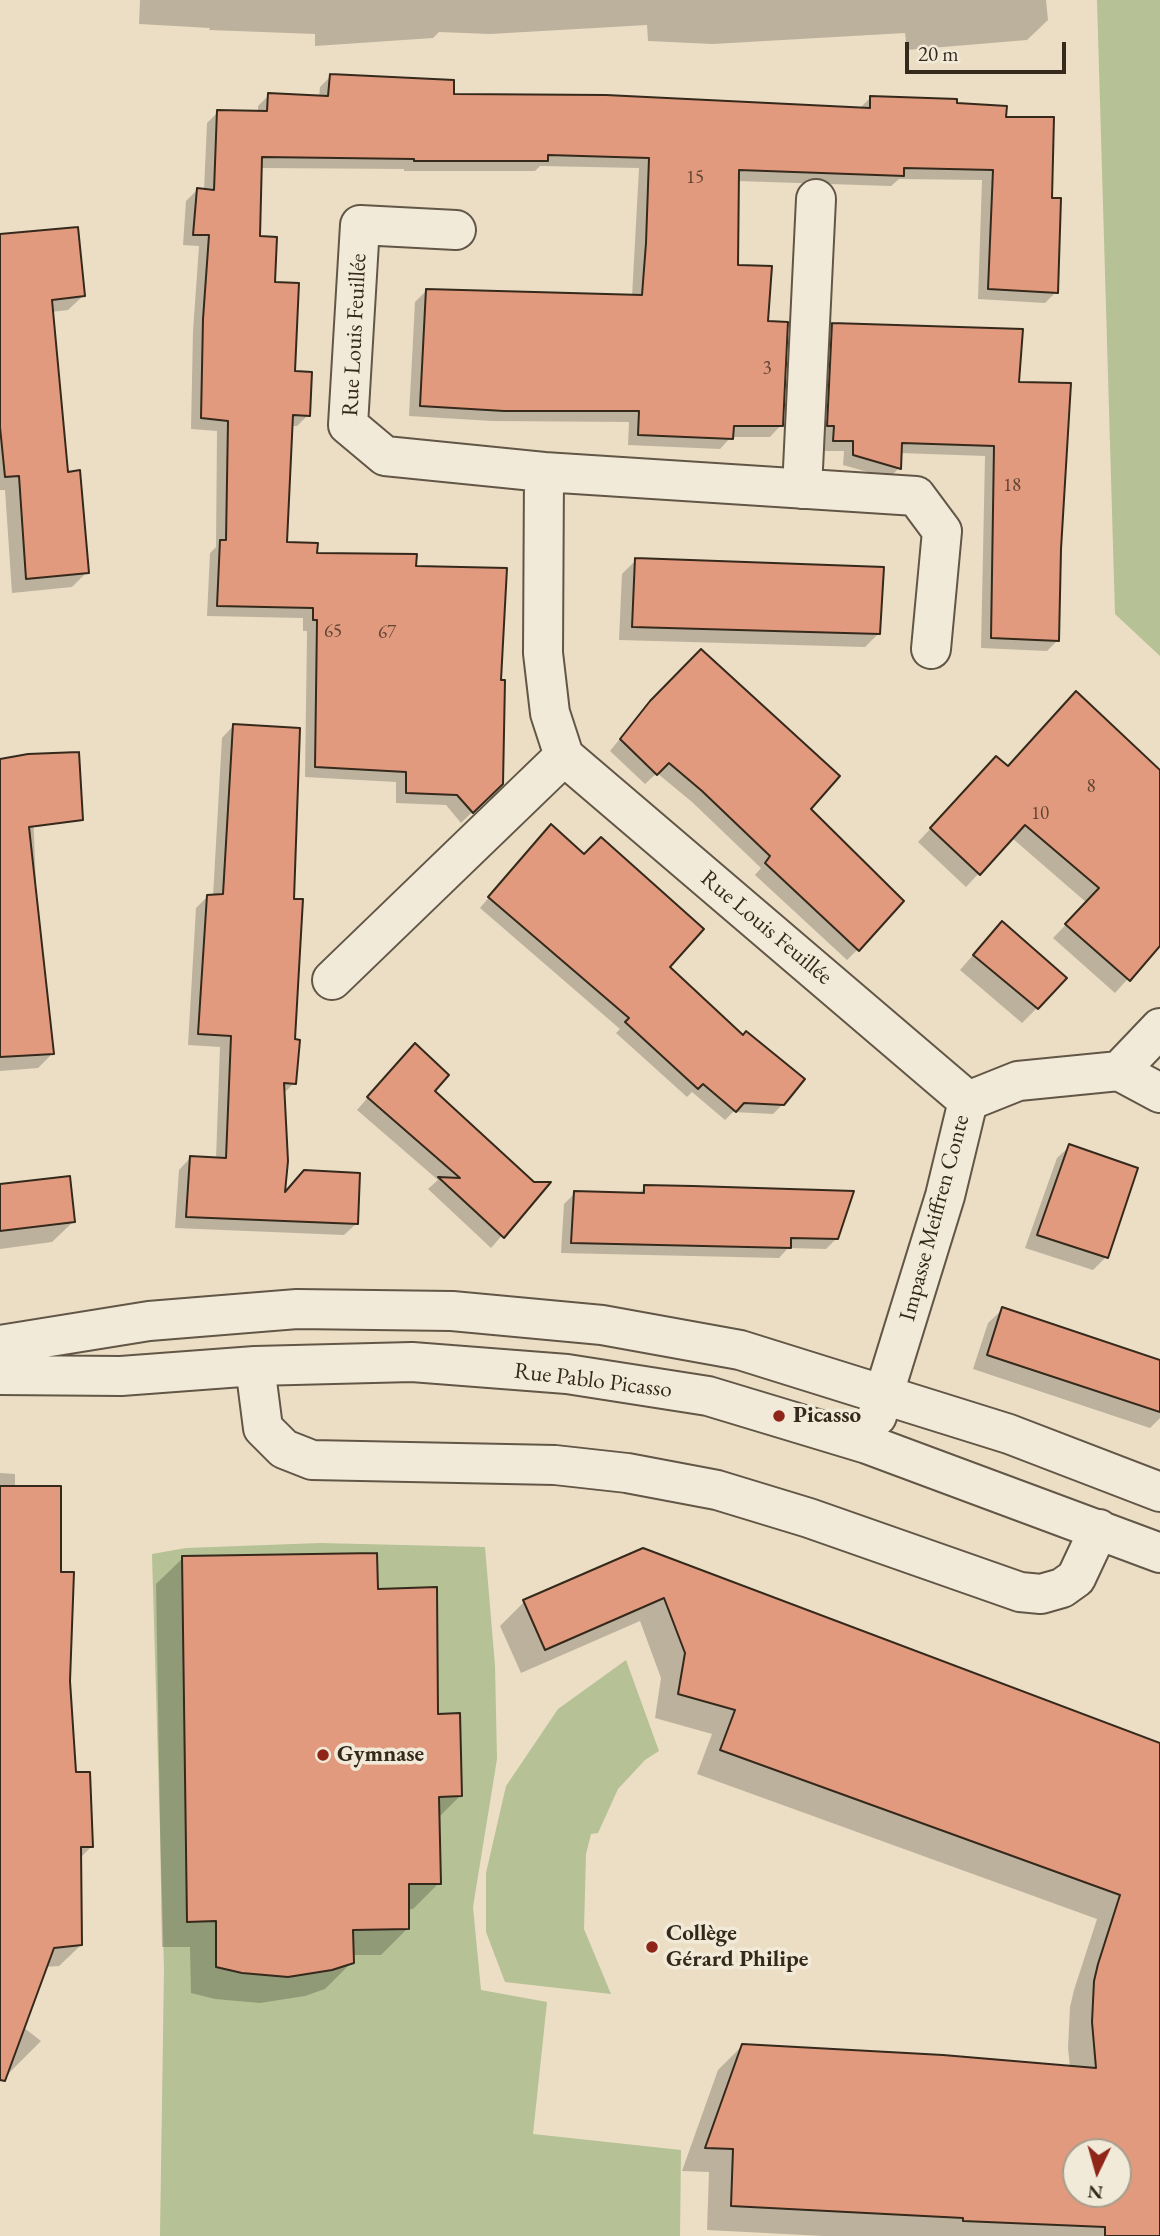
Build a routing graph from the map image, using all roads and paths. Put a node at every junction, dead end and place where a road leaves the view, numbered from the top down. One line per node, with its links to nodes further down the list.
1 (816, 199): 4 (street)
2 (456, 230): 3 (street, Rue Louis Feuillée)
3 (544, 471): 4 (street); 6 (street)
4 (802, 489): 5 (street)
5 (931, 649)
6 (564, 756): 7 (street); 11 (street, Rue Louis Feuillée)
7 (332, 980)
8 (1160, 1028): 9 (street)
9 (1119, 1071): 10 (street); 11 (street, Impasse Meiffren Conte)
10 (1160, 1093)
11 (968, 1101): 15 (street, Impasse Meiffren Conte)
12 (0, 1345): 15 (street)
13 (255, 1366): 14 (street, Rue Pablo Picasso); 16 (street, Rue Pablo Picasso); 18 (street)
14 (0, 1375)
15 (884, 1394): 16 (street, Impasse Meiffren Conte); 17 (street)
16 (867, 1444): 18 (street, Rue Pablo Picasso)
17 (1160, 1492)
18 (1099, 1529): 19 (street, Rue Pablo Picasso)
19 (1160, 1553)

